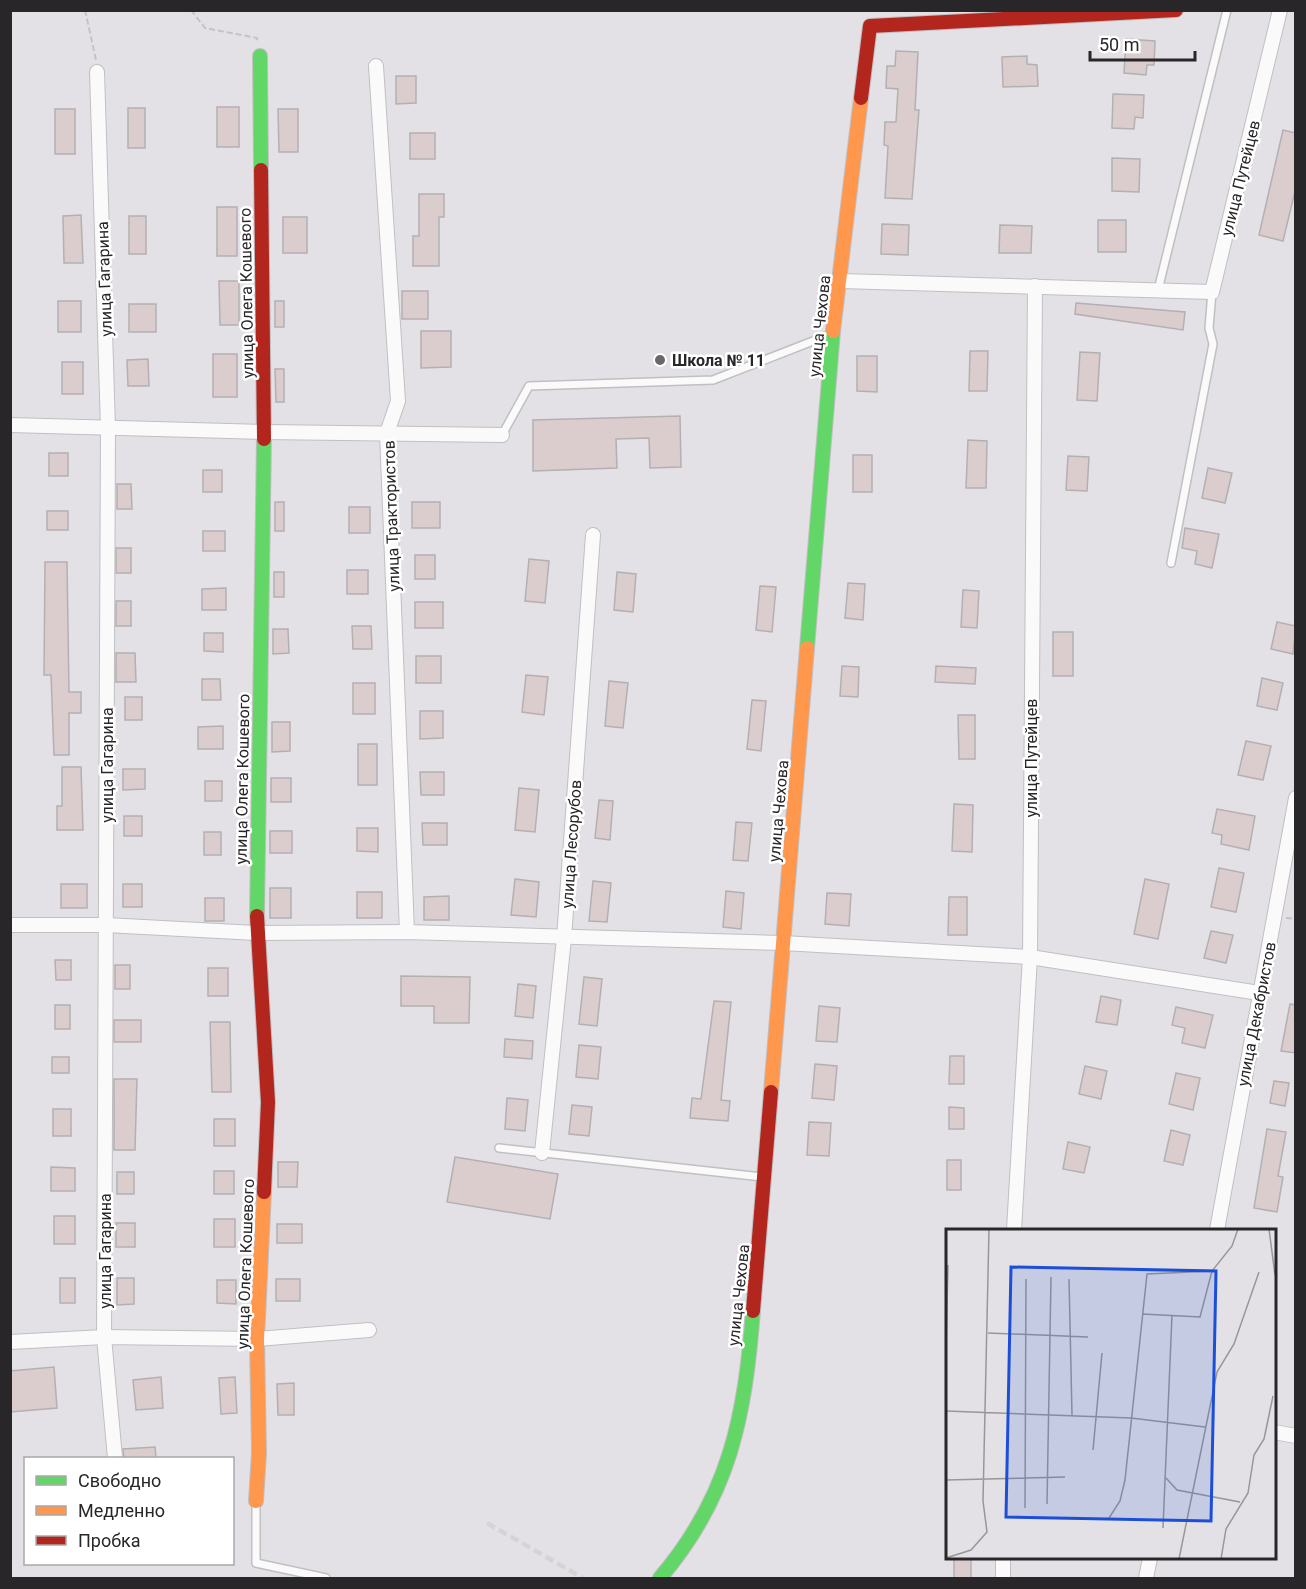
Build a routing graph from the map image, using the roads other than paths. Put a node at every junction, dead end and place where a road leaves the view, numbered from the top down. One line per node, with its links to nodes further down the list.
1 (1176, 10): 7 (street, улица Чехова)
2 (1227, 10): 9 (lane)
3 (1280, 10): 10 (street, улица Путейцев)
4 (260, 56): 14 (street, улица Олега Кошевого)
5 (376, 66): 15 (street, улица Трактористов)
6 (97, 72): 13 (street, улица Гагарина)
7 (841, 281): 8 (street); 11 (street, улица Чехова)
8 (1035, 286): 9 (street); 26 (street, улица Путейцев)
9 (1158, 290): 10 (street)
10 (1212, 292): 18 (lane)
11 (833, 333): 16 (lane); 25 (street, улица Чехова)
12 (10, 425): 13 (street)
13 (108, 428): 14 (street); 21 (street, улица Гагарина)
14 (264, 432): 15 (street); 23 (street, улица Олега Кошевого)
15 (387, 433): 16 (street); 22 (street, улица Трактористов)
16 (502, 435)
17 (594, 535): 24 (street, улица Лесорубов)
18 (1171, 563)
19 (1296, 798): 27 (street, улица Декабристов)
20 (10, 925): 21 (street)
21 (106, 925): 23 (street); 34 (street, улица Гагарина)
22 (407, 932): 23 (street); 24 (street)
23 (257, 933): 35 (street, улица Олега Кошевого)
24 (564, 938): 25 (street); 29 (street, улица Лесорубов)
25 (783, 943): 26 (street); 30 (street, улица Чехова)
26 (1030, 957): 27 (street); 31 (street, улица Путейцев)
27 (1259, 993): 32 (street, улица Декабристов)
28 (500, 1148): 29 (lane)
29 (542, 1153): 30 (lane)
30 (765, 1177): 44 (street, улица Чехова)
31 (1014, 1229)
32 (1217, 1229)
33 (369, 1330): 35 (street)
34 (104, 1336): 35 (street); 36 (street); 39 (street, улица Гагарина)
35 (257, 1339): 40 (street, улица Олега Кошевого)
36 (10, 1342)
37 (1276, 1432): 38 (street)
38 (1296, 1436)
39 (115, 1457)
40 (256, 1501): 43 (lane)
41 (1003, 1559): 45 (street)
42 (1150, 1559): 46 (street)
43 (326, 1578)
44 (660, 1578)
45 (1003, 1578)
46 (1146, 1578)

